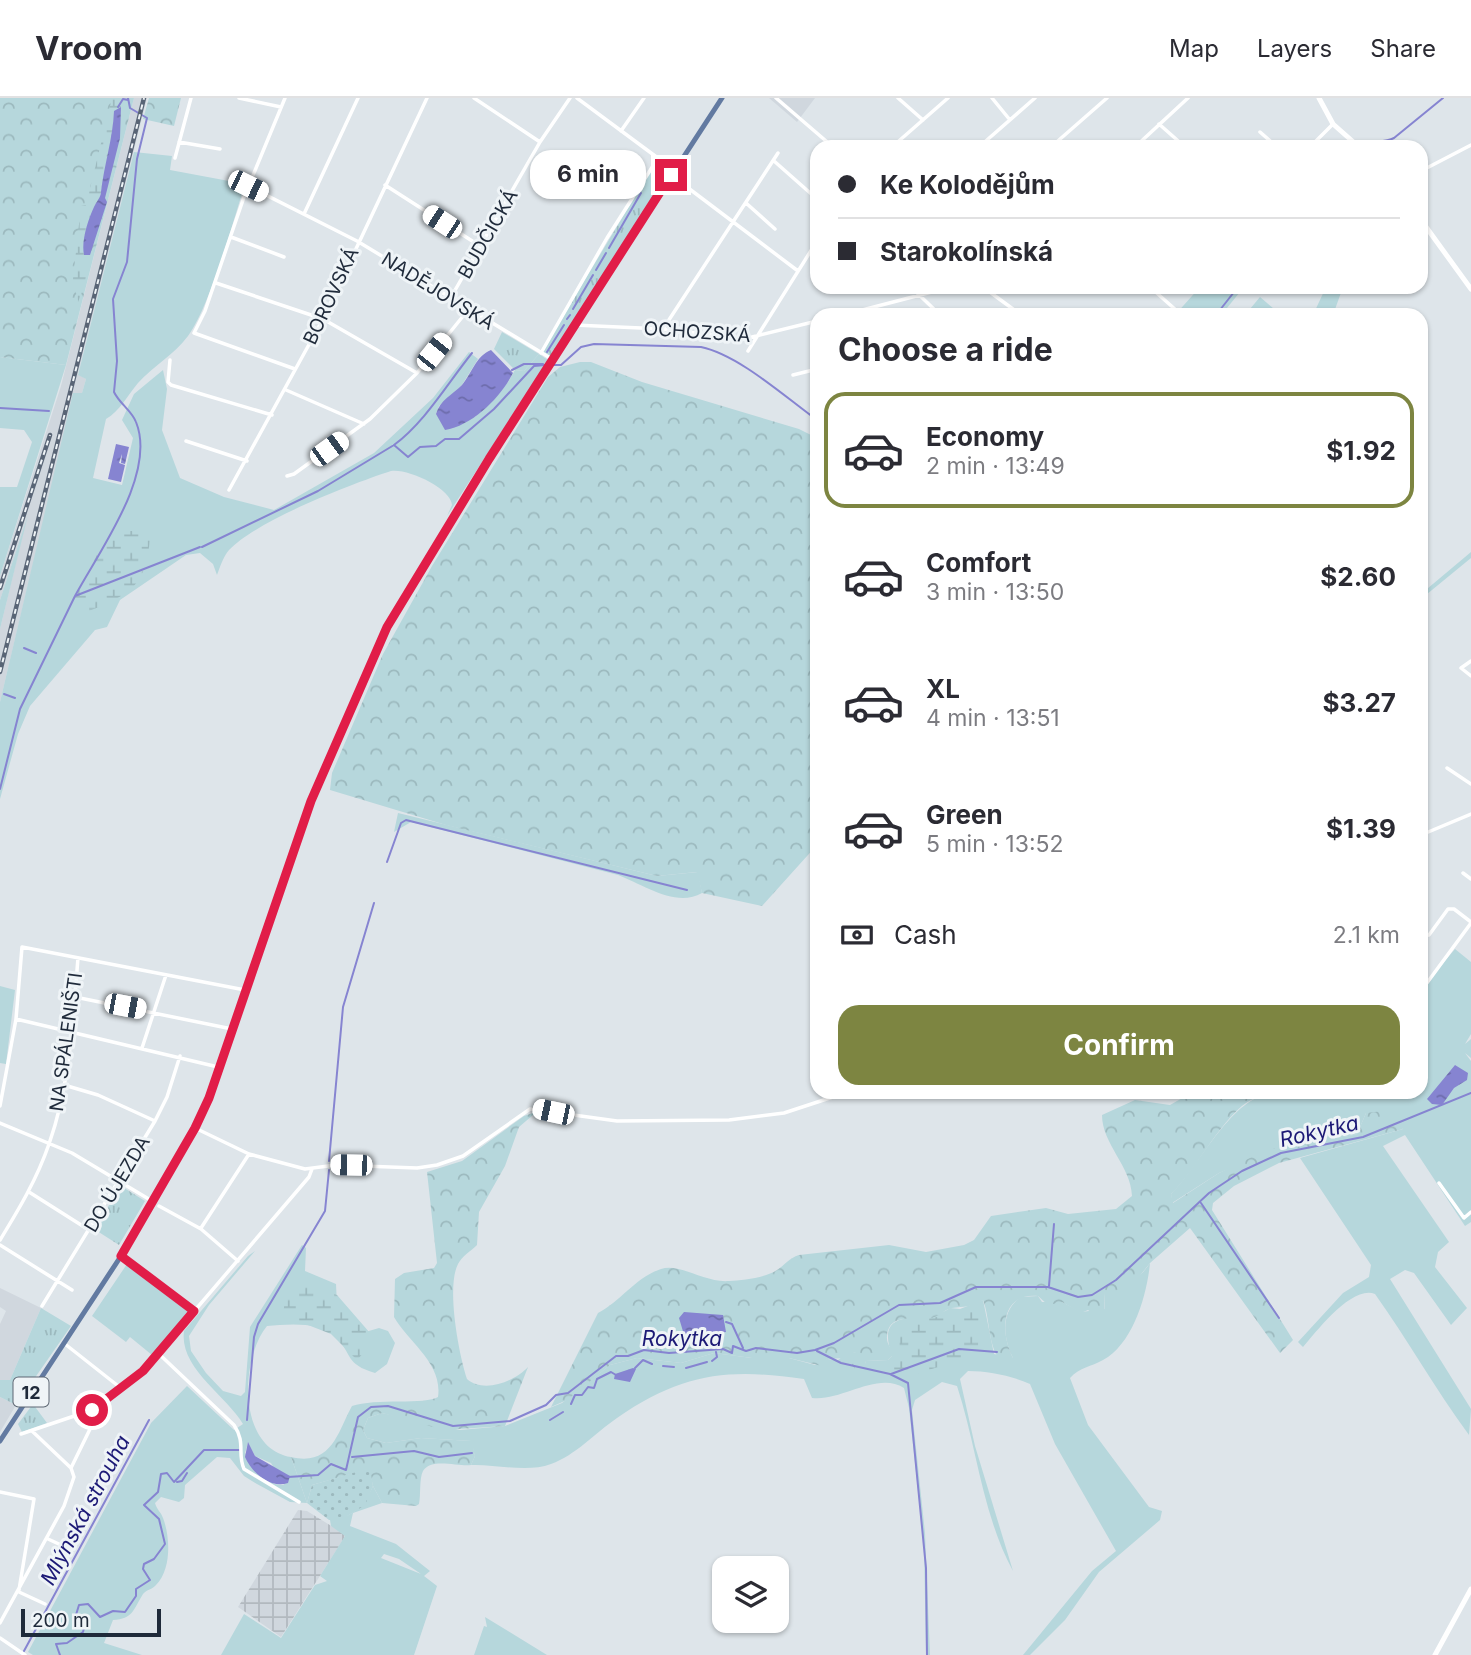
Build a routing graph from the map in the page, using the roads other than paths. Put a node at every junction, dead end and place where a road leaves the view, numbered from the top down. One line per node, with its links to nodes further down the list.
1 (191, 98): 37 (street)
2 (239, 98): 21 (street)
3 (285, 98): 21 (street)
4 (358, 98): 51 (street)
5 (427, 98): 47 (street, BOROVSKÁ)
6 (474, 98): 20 (street)
7 (489, 98): 20 (street)
8 (570, 98): 38 (street, BUDČICKÁ)
9 (577, 98): 26 (street)
10 (644, 98): 26 (street)
11 (722, 98): 46 (main road, 12)
12 (776, 98): 28 (street)
13 (898, 98): 22 (street)
14 (948, 98): 22 (street)
15 (992, 98): 23 (street)
16 (1035, 98): 23 (street)
17 (1107, 98): 31 (street)
18 (1188, 98): 24 (street)
19 (1319, 98): 25 (street)
20 (484, 104): 38 (street)
21 (281, 107): 48 (street)
22 (923, 120): 29 (street)
23 (1010, 120): 30 (street)
24 (1159, 124): 32 (street); 33 (street)
25 (1333, 124): 35 (street); 36 (street)
26 (621, 131): 43 (street)
27 (1260, 132): 34 (street)
28 (825, 140)
29 (900, 140)
30 (987, 140)
31 (1059, 140)
32 (1142, 140)
33 (1177, 140)
34 (1269, 140)
35 (1317, 140)
36 (1351, 140)
37 (180, 142): 40 (street); 42 (street)
38 (540, 142): 57 (street, BUDČICKÁ)
39 (1471, 145): 45 (street)
40 (220, 149)
41 (778, 153): 44 (street)
42 (175, 158)
43 (658, 158): 46 (street); 79 (street)
44 (774, 160): 49 (street); 50 (street)
45 (1428, 167)
46 (673, 173): 52 (street); 75 (main road, 12)
47 (384, 185): 56 (street, BOROVSKÁ); 57 (street)
48 (248, 186): 51 (street, NADĚJOVSKÁ); 55 (street)
49 (810, 193)
50 (746, 203): 52 (street); 53 (street)
51 (304, 214): 56 (street, NADĚJOVSKÁ)
52 (734, 222): 60 (street); 76 (street)
53 (775, 229)
54 (1428, 230): 62 (street)
55 (231, 237): 59 (street); 61 (street)
56 (358, 241): 67 (street, NADĚJOVSKÁ); 73 (street, BOROVSKÁ)
57 (480, 246): 67 (street, BUDČICKÁ)
58 (810, 252): 60 (street)
59 (284, 257)
60 (798, 271): 77 (street)
61 (215, 283): 73 (street); 82 (street)
62 (1471, 289)
63 (924, 294): 66 (street)
64 (992, 294): 70 (street)
65 (1158, 294): 71 (street)
66 (920, 295): 68 (street); 69 (street)
67 (450, 299): 72 (street, NADĚJOVSKÁ)
68 (878, 308)
69 (933, 308)
70 (1011, 308)
71 (1174, 308)
72 (468, 310): 79 (street, NADĚJOVSKÁ); 84 (street, BUDČICKÁ)
73 (324, 318): 82 (street, BOROVSKÁ); 84 (street)
74 (810, 323): 77 (street, OCHOZSKÁ)
75 (574, 324): 76 (street, OCHOZSKÁ); 80 (main road, 12)
76 (663, 329): 77 (street, OCHOZSKÁ)
77 (757, 337): 78 (street)
78 (748, 351)
79 (541, 353): 80 (street, NADĚJOVSKÁ)
80 (552, 359): 106 (main road, 12)
81 (170, 360): 87 (street)
82 (295, 369): 86 (street, BOROVSKÁ)
83 (810, 370): 85 (street)
84 (417, 373): 88 (street, BUDČICKÁ)
85 (793, 374)
86 (286, 390): 87 (street, BOROVSKÁ); 88 (street)
87 (272, 415): 90 (street, BOROVSKÁ)
88 (364, 424): 91 (street, BUDČICKÁ)
89 (186, 441): 90 (street)
90 (247, 461): 92 (street, BOROVSKÁ)
91 (286, 475)
92 (229, 490)
93 (1471, 661): 94 (street)
94 (1471, 676)
95 (1447, 768): 96 (street)
96 (1471, 784)
97 (1471, 814): 98 (street)
98 (1428, 832)
99 (1463, 873): 100 (street)
100 (1471, 878)
101 (1471, 922): 102 (street); 105 (street)
102 (1428, 935)
103 (78, 958): 104 (street); 107 (street, NA SPÁLENIŠTI); 109 (street)
104 (166, 975): 106 (street); 108 (street)
105 (1428, 980)
106 (244, 990): 110 (main road, 12)
107 (75, 997): 108 (street); 111 (street, NA SPÁLENIŠTI)
108 (154, 1012): 110 (street); 112 (street)
109 (16, 1019): 111 (street); 117 (street)
110 (232, 1029): 114 (main road, 12)
111 (72, 1032): 112 (street); 115 (street, NA SPÁLENIŠTI)
112 (142, 1048): 113 (street)
113 (180, 1056): 114 (street); 118 (street, DO ÚJEZDA)
114 (220, 1067): 120 (main road, 12)
115 (64, 1085): 118 (street); 121 (street, NA SPÁLENIŠTI)
116 (827, 1099): 123 (street)
117 (0, 1107)
118 (155, 1121): 124 (street, DO ÚJEZDA)
119 (0, 1124): 121 (street)
120 (195, 1128): 122 (street); 127 (main road, 12)
121 (50, 1143): 124 (street); 126 (street, NA SPÁLENIŠTI)
122 (249, 1154): 123 (street); 129 (street)
123 (312, 1169): 133 (street)
124 (119, 1181): 127 (street); 130 (street, DO ÚJEZDA)
125 (1439, 1183): 128 (street)
126 (29, 1192): 130 (street); 131 (street, NA SPÁLENIŠTI)
127 (156, 1204): 129 (street); 132 (main road, 12)
128 (1471, 1212)
129 (201, 1229): 133 (street)
130 (89, 1230): 134 (street, DO ÚJEZDA)
131 (0, 1243): 134 (street)
132 (121, 1256): 137 (street); 138 (main road, 12)
133 (238, 1261): 137 (street)
134 (57, 1281): 135 (street); 136 (street, DO ÚJEZDA)
135 (72, 1290)
136 (42, 1306)
137 (194, 1311): 139 (street)
138 (65, 1344): 140 (street); 144 (main road, 12)
139 (158, 1353): 140 (street); 147 (street)
140 (122, 1389): 141 (street)
141 (92, 1410): 142 (street); 145 (street)
142 (32, 1431): 143 (street); 145 (street)
143 (21, 1434)
144 (0, 1441)
145 (71, 1468): 148 (street)
146 (0, 1492): 151 (street)
147 (299, 1502)
148 (48, 1539): 149 (street); 151 (street)
149 (61, 1545)
150 (1471, 1589): 156 (street)
151 (19, 1592): 152 (street); 153 (street)
152 (45, 1604)
153 (0, 1623)
154 (0, 1638): 155 (street)
155 (25, 1655)
156 (1436, 1655)

